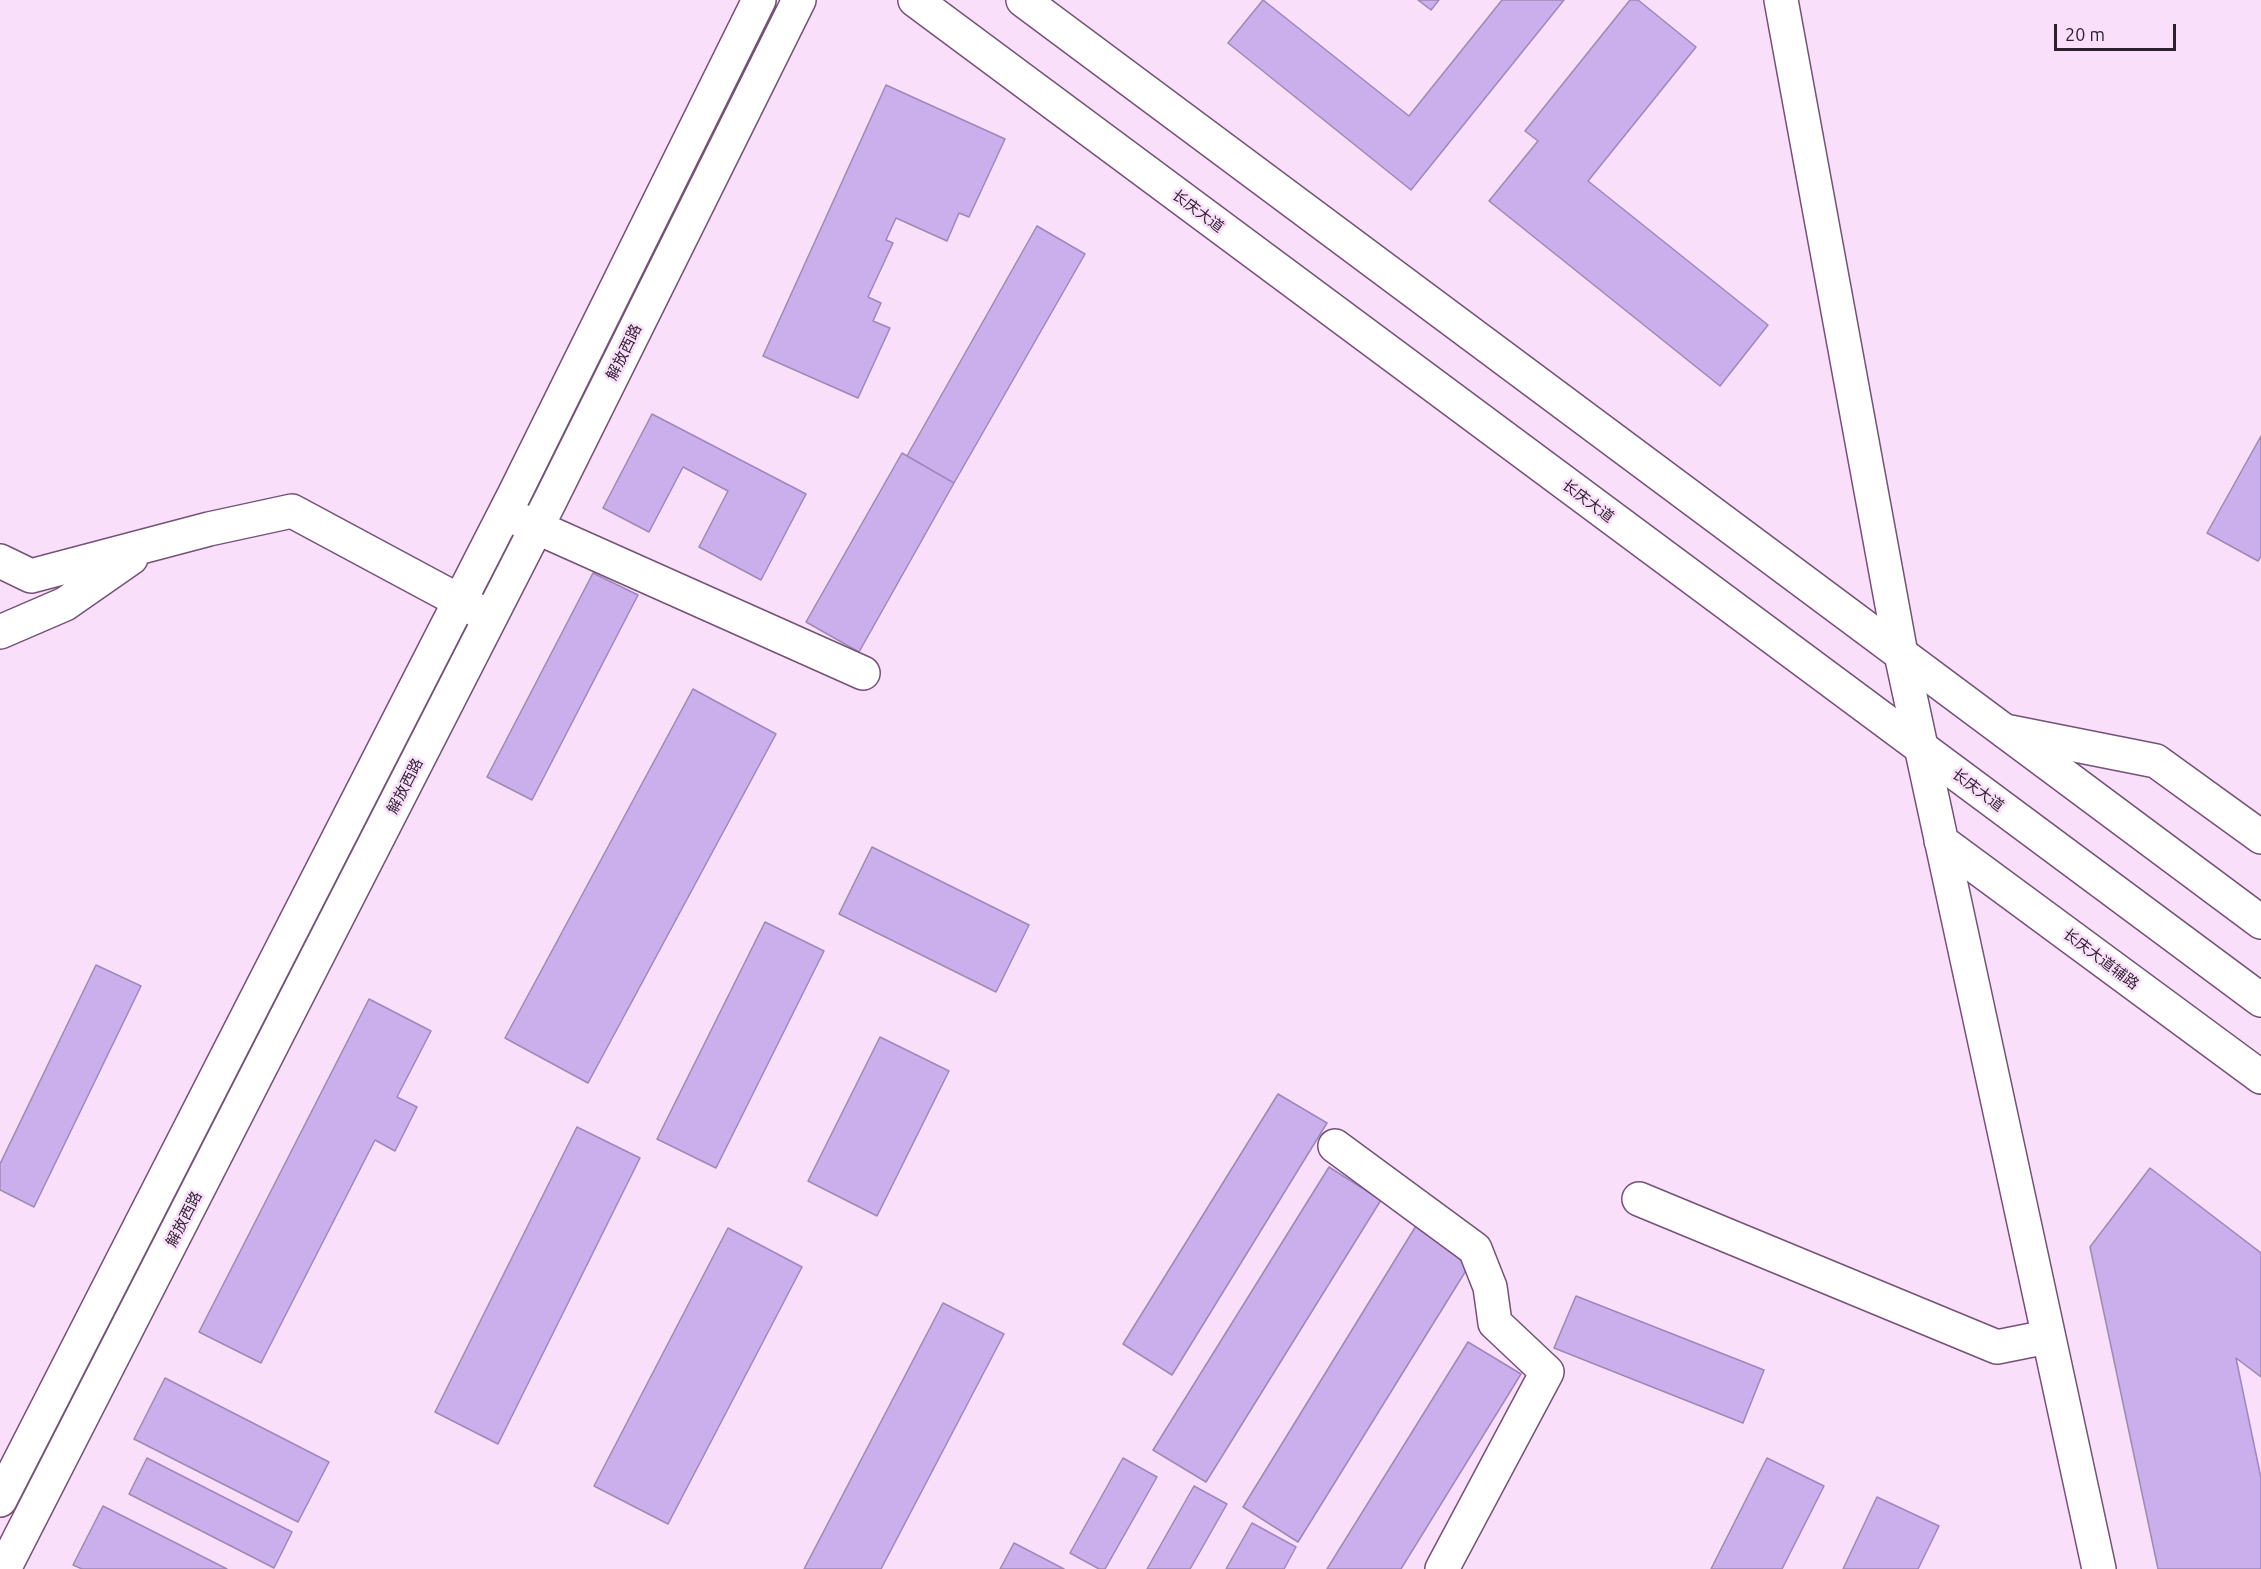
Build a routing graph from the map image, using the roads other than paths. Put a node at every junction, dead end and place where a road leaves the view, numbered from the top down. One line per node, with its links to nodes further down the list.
1 (759, 0): 6 (street)
2 (799, 0): 7 (street, 解放西路)
3 (915, 0): 16 (street, 长庆大道)
4 (1023, 0): 13 (street)
5 (1781, 0): 13 (street)
6 (505, 513): 7 (street); 10 (street)
7 (537, 527): 11 (street, 解放西路); 14 (street)
8 (150, 545): 9 (street); 10 (street); 12 (street)
9 (0, 561)
10 (460, 601): 11 (street); 25 (street)
11 (490, 617): 26 (street, 解放西路)
12 (0, 632)
13 (1901, 654): 15 (street); 16 (street)
14 (863, 673)
15 (2005, 731): 17 (street); 19 (street)
16 (1921, 748): 18 (street); 20 (street, 长庆大道)
17 (2261, 837)
18 (1941, 841): 21 (street, 长庆大道辅路); 24 (street)
19 (2261, 922)
20 (2261, 1000)
21 (2261, 1077)
22 (1335, 1146): 27 (street)
23 (1639, 1199): 24 (street)
24 (2048, 1336): 28 (street)
25 (0, 1500)
26 (4, 1569)
27 (1442, 1569)
28 (2099, 1569)

